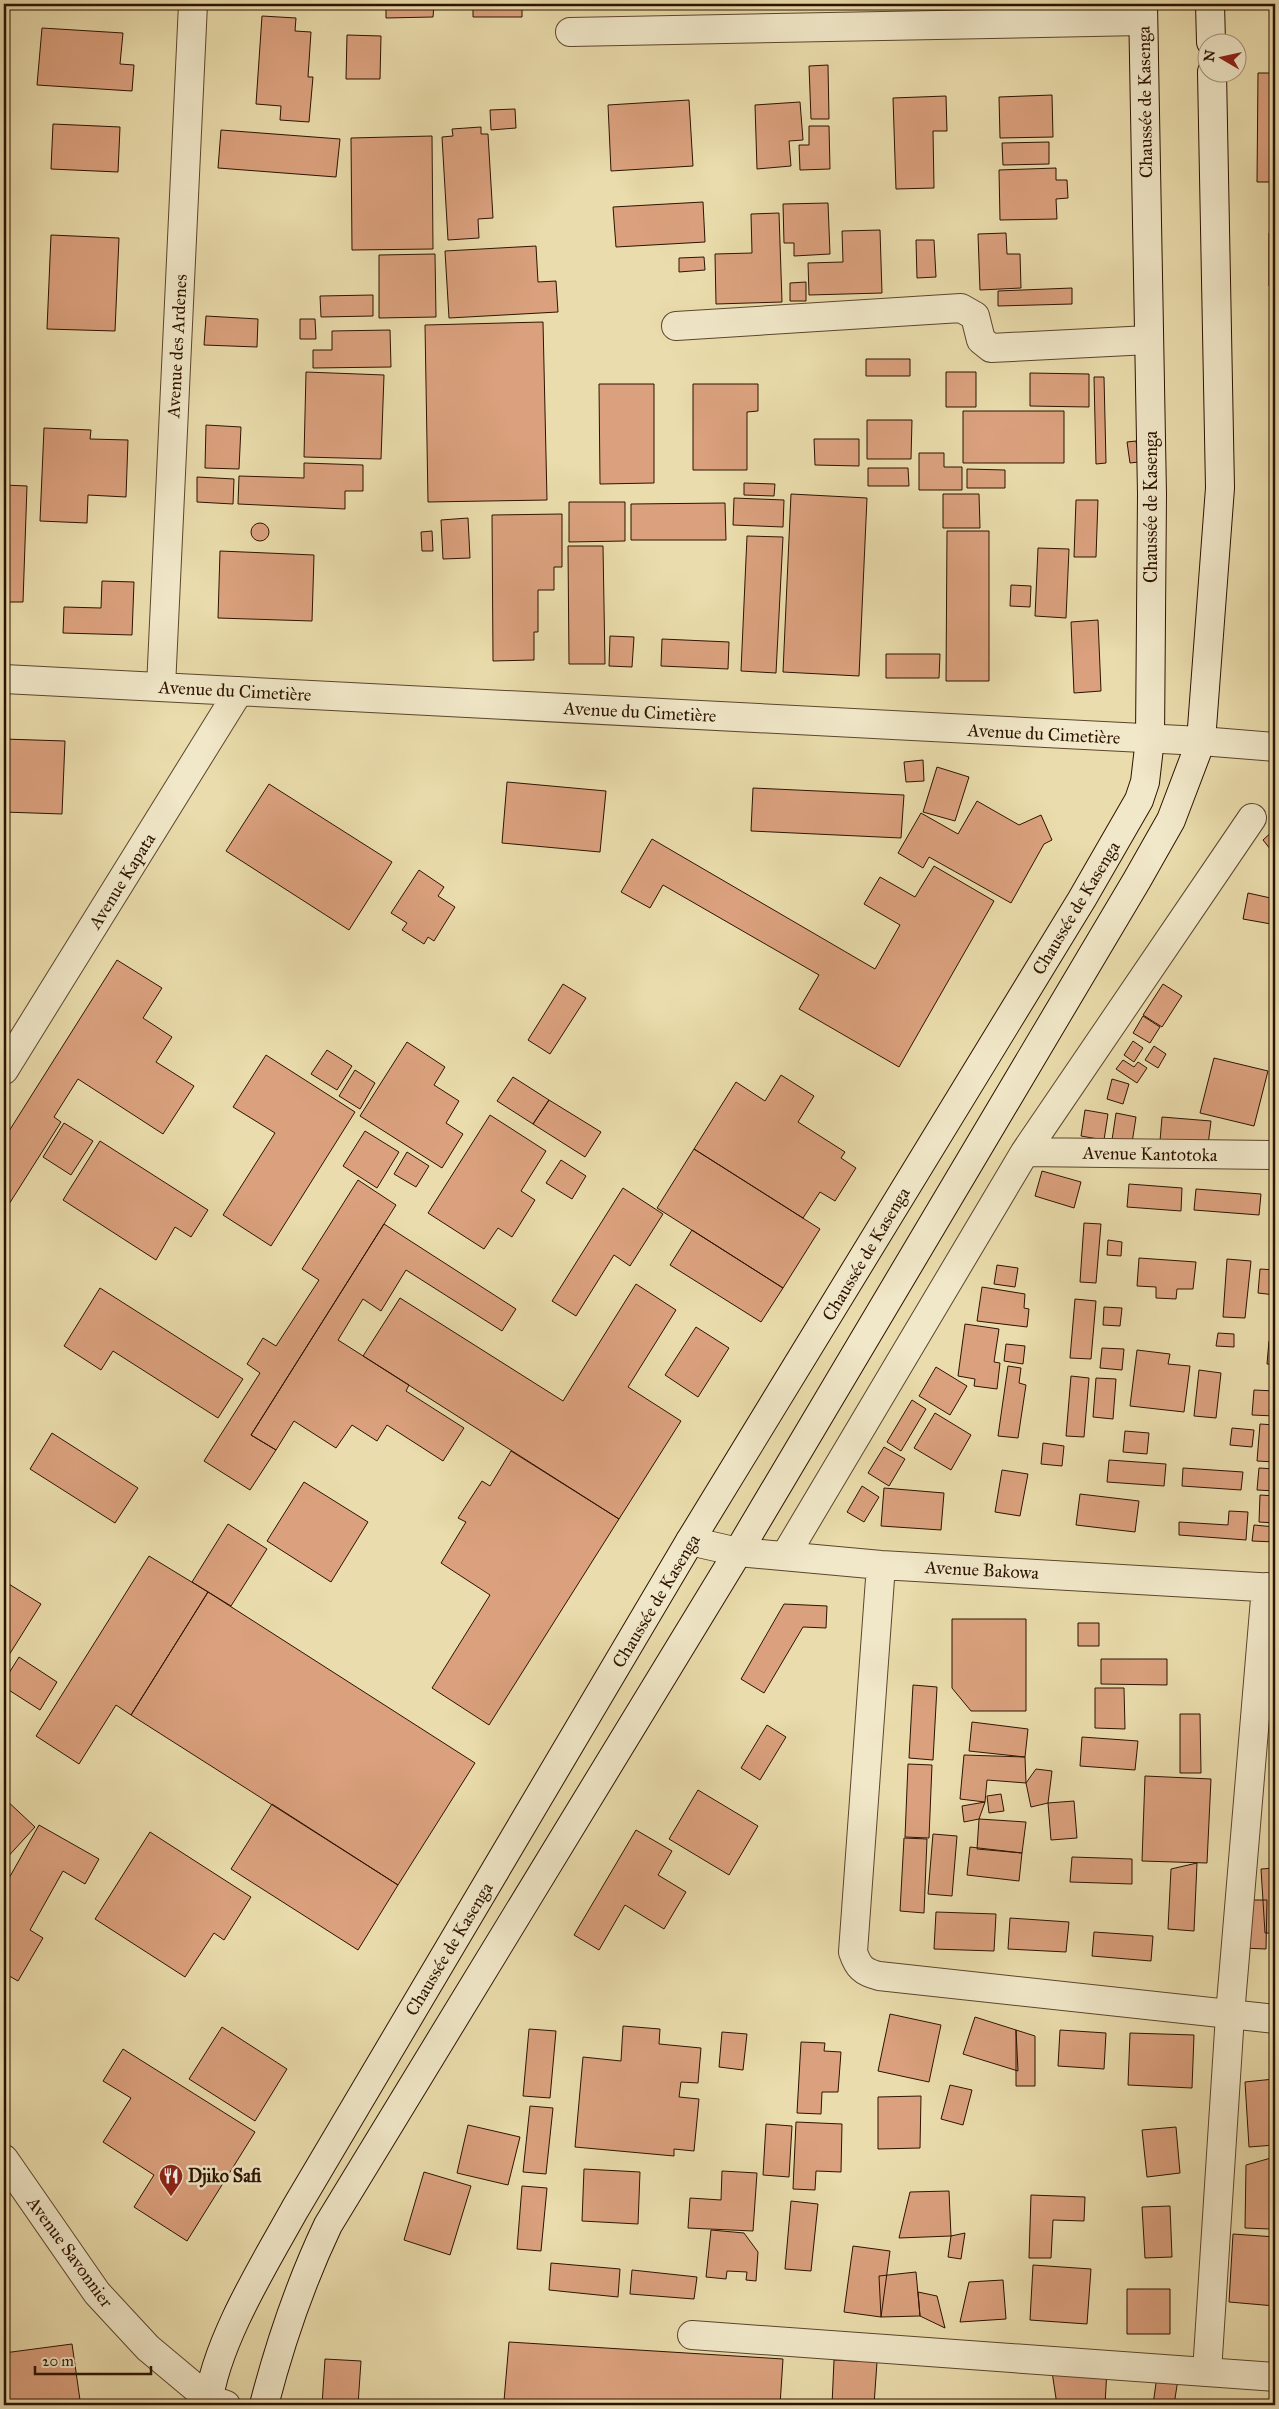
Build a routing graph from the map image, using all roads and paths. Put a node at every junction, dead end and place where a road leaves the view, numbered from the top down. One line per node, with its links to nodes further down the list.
1 (193, 4): 10 (street, Avenue des Ardenes)
2 (1210, 4): 5 (street)
3 (1143, 12): 4 (street); 8 (street, Chaussée de Kasenga)
4 (570, 32)
5 (1211, 32)
6 (1212, 82): 13 (street)
7 (676, 326): 8 (street)
8 (1149, 340): 12 (street, Chaussée de Kasenga)
9 (4, 679): 10 (street, Avenue du Cimetière)
10 (161, 687): 11 (street, Avenue du Cimetière)
11 (239, 692): 12 (street, Avenue du Cimetière); 16 (street, Avenue Kapata)
12 (1150, 739): 13 (street, Avenue du Cimetière); 19 (street, Chaussée de Kasenga)
13 (1201, 741): 14 (street, Avenue du Cimetière); 20 (street)
14 (1275, 747)
15 (1252, 818): 17 (street)
16 (4, 1070)
17 (1025, 1152): 18 (street, Avenue Kantotoka); 21 (street)
18 (1275, 1155)
19 (690, 1541): 20 (street, Avenue Bakowa); 30 (street, Chaussée de Kasenga)
20 (738, 1552): 21 (street, Avenue Bakowa); 31 (street)
21 (785, 1556): 22 (street, Avenue Bakowa)
22 (881, 1564): 23 (street, Avenue Bakowa); 24 (street)
23 (1270, 1587): 24 (street)
24 (1230, 2015): 25 (street); 28 (street)
25 (1275, 2019)
26 (4, 2159): 30 (street, Avenue Savonnier)
27 (692, 2335): 28 (street)
28 (1207, 2372): 29 (street)
29 (1275, 2376)
30 (215, 2403)
31 (264, 2405)

